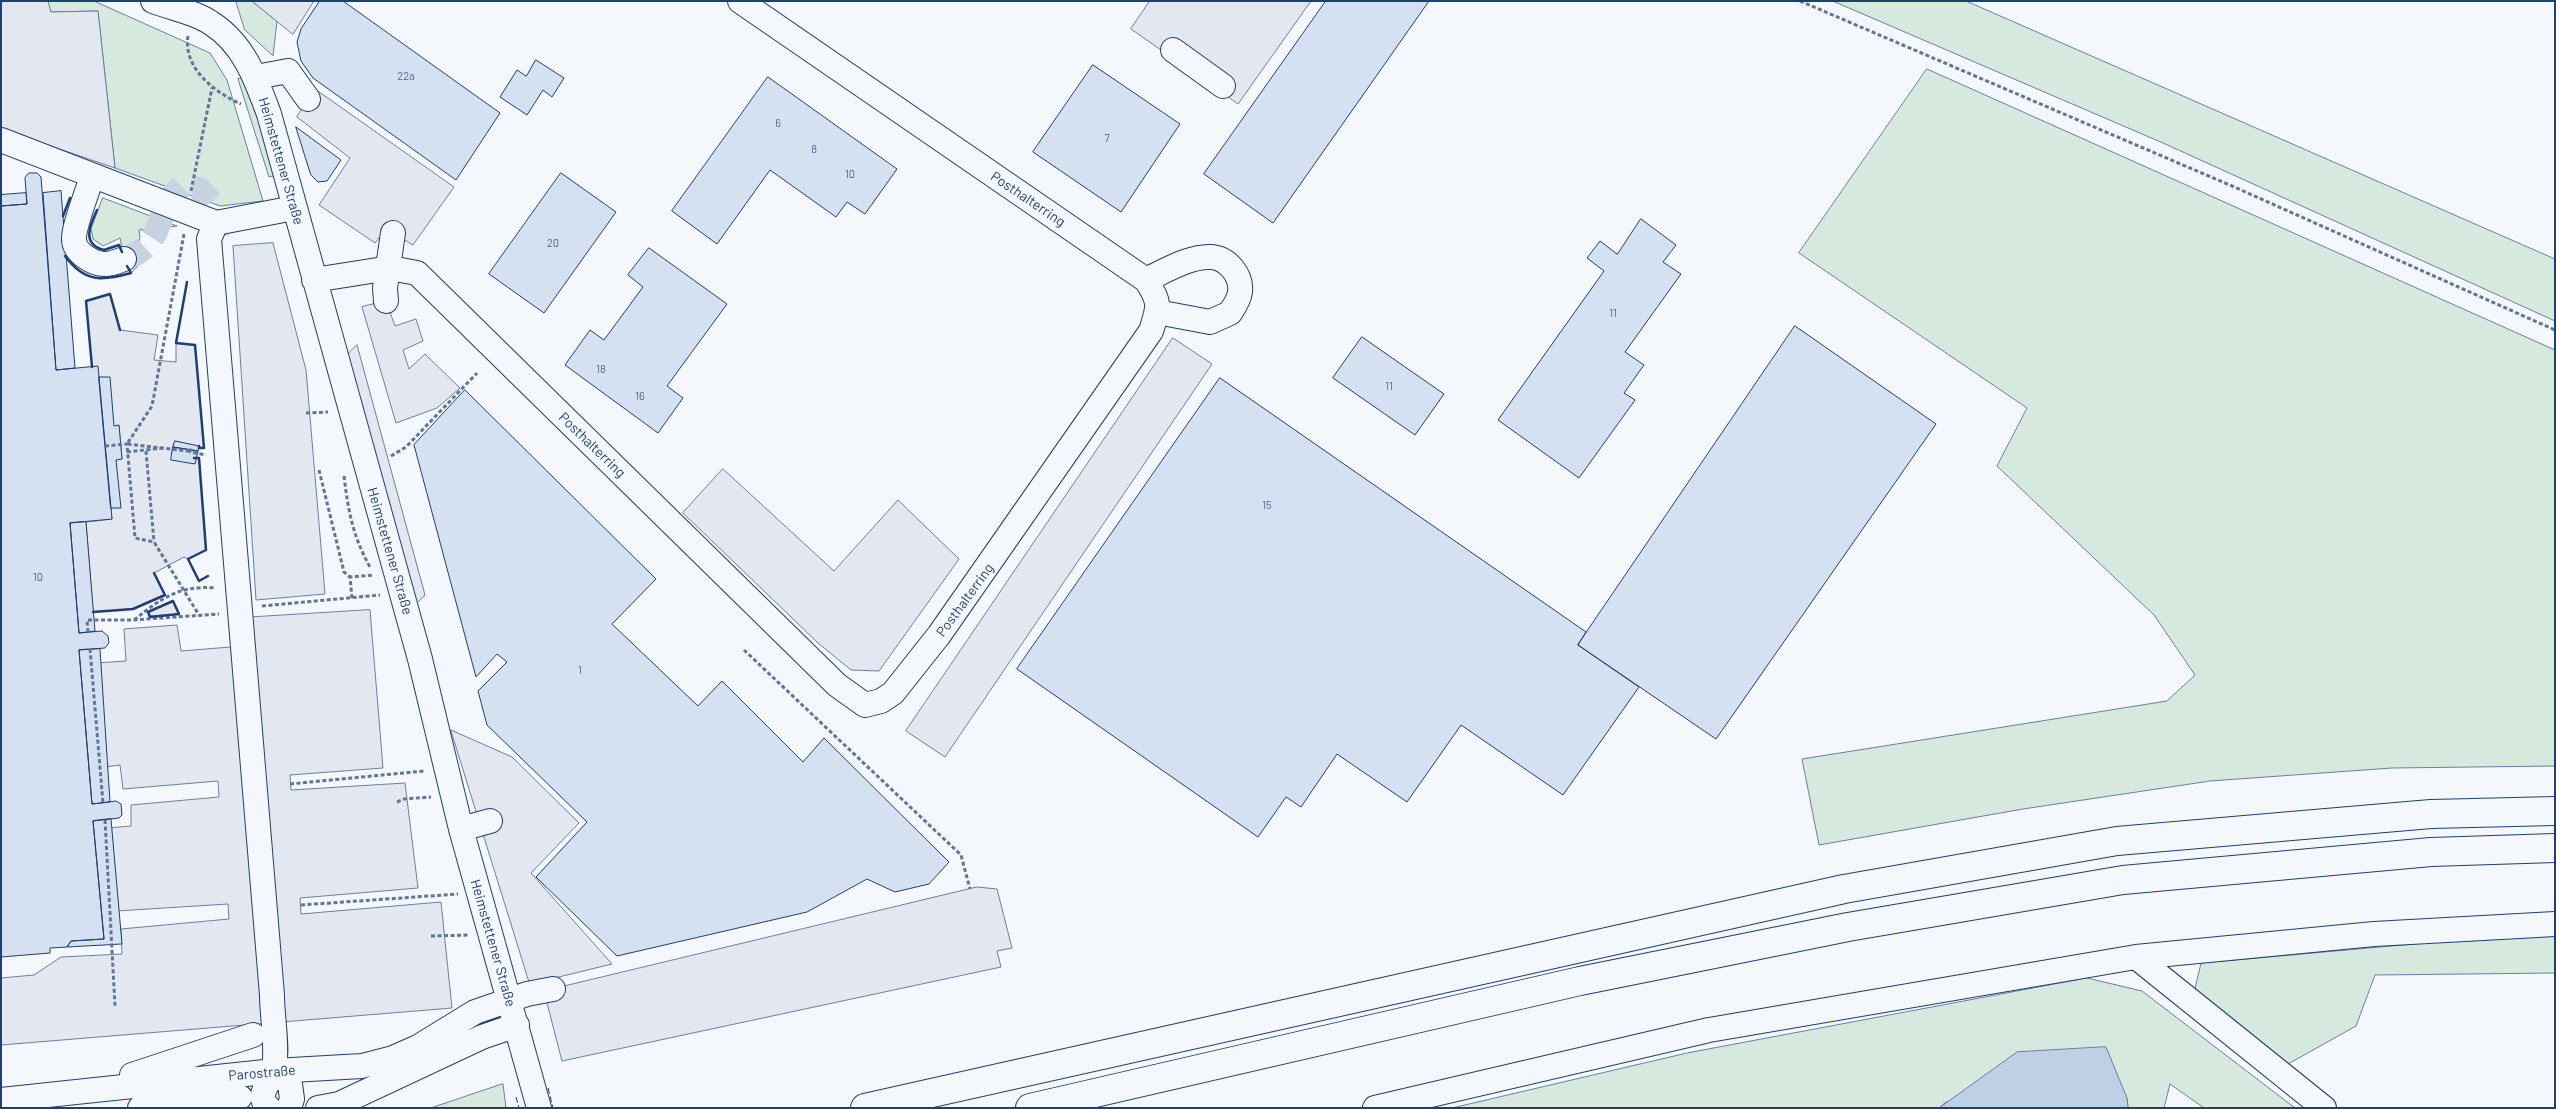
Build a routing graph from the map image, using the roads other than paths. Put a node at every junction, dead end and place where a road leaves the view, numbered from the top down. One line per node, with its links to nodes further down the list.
1 (153, 1): 3 (street, Heimstettener Straße)
2 (740, 1): 16 (street, Posthalterring)
3 (199, 18): 5 (street, Heimstettener Straße)
4 (1173, 50): 6 (street)
5 (256, 77): 7 (street); 10 (street, Heimstettener Straße)
6 (1223, 86)
7 (308, 99)
8 (1, 140): 9 (street)
9 (92, 176): 11 (street); 13 (street)
10 (294, 208): 11 (street); 15 (street, Heimstettener Straße)
11 (216, 223): 28 (street)
12 (394, 233): 14 (street)
13 (124, 259)
14 (390, 268): 15 (street, Posthalterring); 17 (street); 18 (street, Posthalterring)
15 (314, 280): 21 (street, Heimstettener Straße)
16 (1146, 280): 18 (street, Posthalterring); 18 (street)
17 (386, 301)
18 (1158, 312)
19 (2555, 811): 38 (highway)
20 (490, 821): 21 (street)
21 (461, 829): 26 (street, Heimstettener Straße)
22 (2555, 848): 39 (highway)
23 (2555, 924): 24 (street)
24 (2136, 958): 40 (street); 41 (street)
25 (553, 989): 26 (street, Parostraße)
26 (509, 1000): 27 (street, Heimstettener Straße); 29 (street, Parostraße)
27 (517, 1025): 32 (street, Heimstettener Straße); 37 (street)
28 (263, 1029): 29 (street); 30 (street)
29 (274, 1061): 30 (street, Parostraße); 35 (street); 36 (street)
30 (104, 1089): 33 (street, Parostraße)
31 (240, 1097): 34 (street)
32 (537, 1099)
33 (1, 1100)
34 (140, 1108)
35 (270, 1108)
36 (289, 1108)
37 (318, 1108)
38 (865, 1108)
39 (1030, 1108)
40 (1375, 1108)
41 (2324, 1108)

